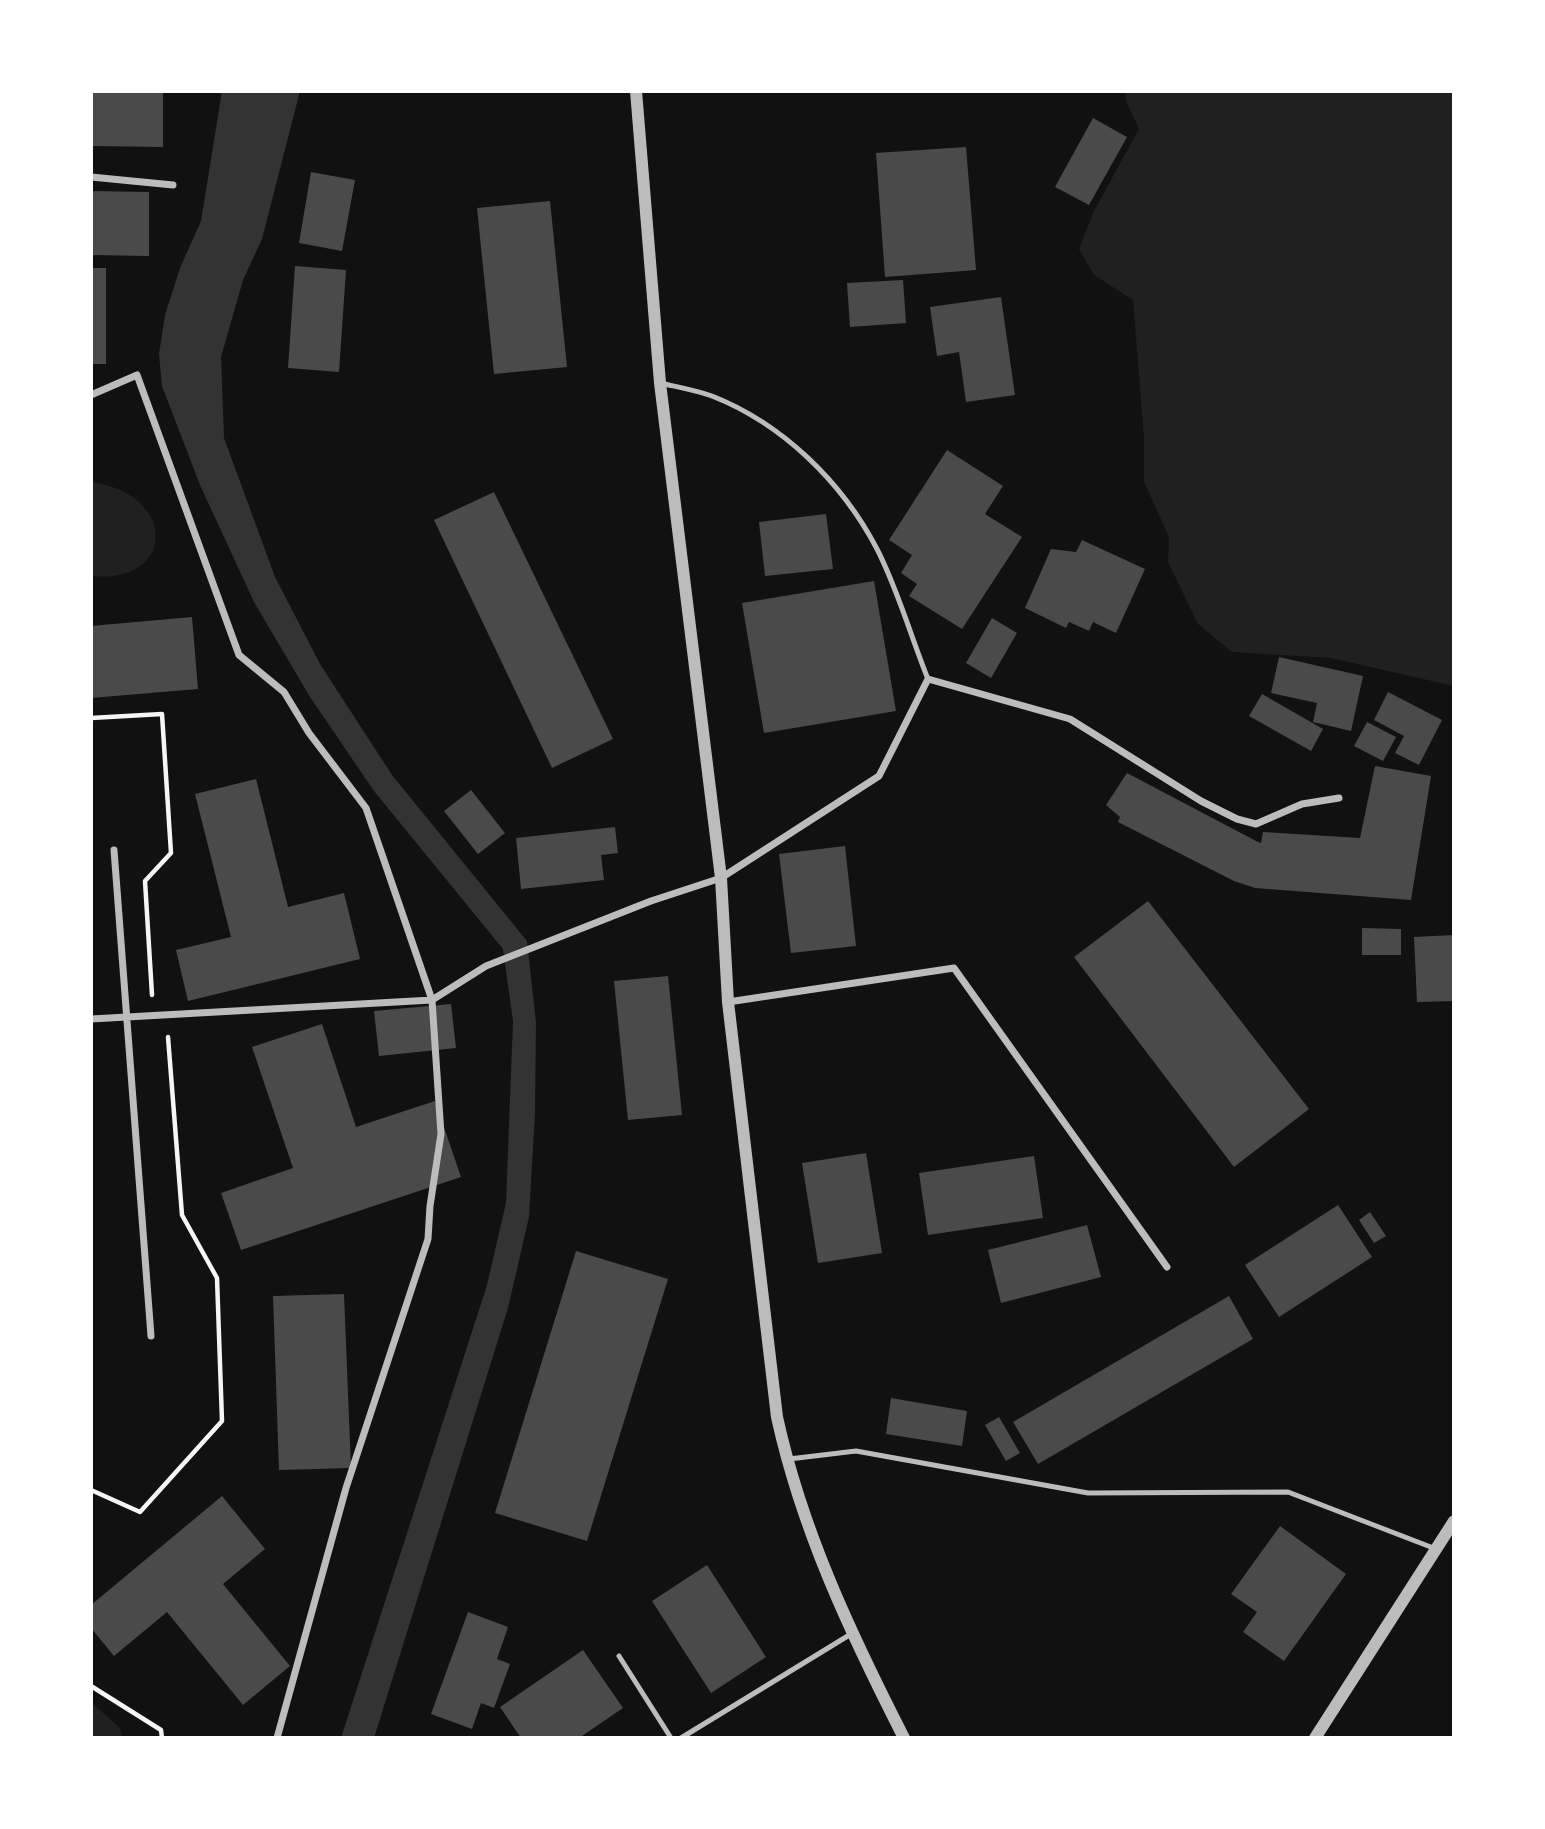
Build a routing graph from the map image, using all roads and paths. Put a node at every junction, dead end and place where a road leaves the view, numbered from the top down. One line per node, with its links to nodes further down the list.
1 (636, 91): 4 (street)
2 (91, 177): 3 (street)
3 (173, 185)
4 (660, 383): 6 (lane); 10 (street)
5 (91, 395): 11 (street)
6 (928, 679): 8 (street); 10 (street)
7 (91, 718): 14 (path)
8 (1339, 798)
9 (114, 850): 15 (street)
10 (721, 878): 11 (street); 12 (street)
11 (432, 1000): 13 (street); 27 (street)
12 (728, 1002): 17 (street); 19 (street)
13 (166, 1014): 14 (street); 20 (path)
14 (154, 1015): 15 (street)
15 (126, 1017): 16 (street); 18 (street)
16 (91, 1019)
17 (1167, 1267)
18 (151, 1336)
19 (786, 1459): 22 (lane); 23 (street)
20 (91, 1490)
21 (1454, 1521): 22 (street)
22 (1436, 1549): 31 (street)
23 (851, 1634): 29 (lane); 30 (street)
24 (619, 1657): 28 (lane)
25 (91, 1686): 26 (path)
26 (162, 1738)
27 (277, 1738)
28 (671, 1738)
29 (681, 1738)
30 (904, 1738)
31 (1315, 1738)

